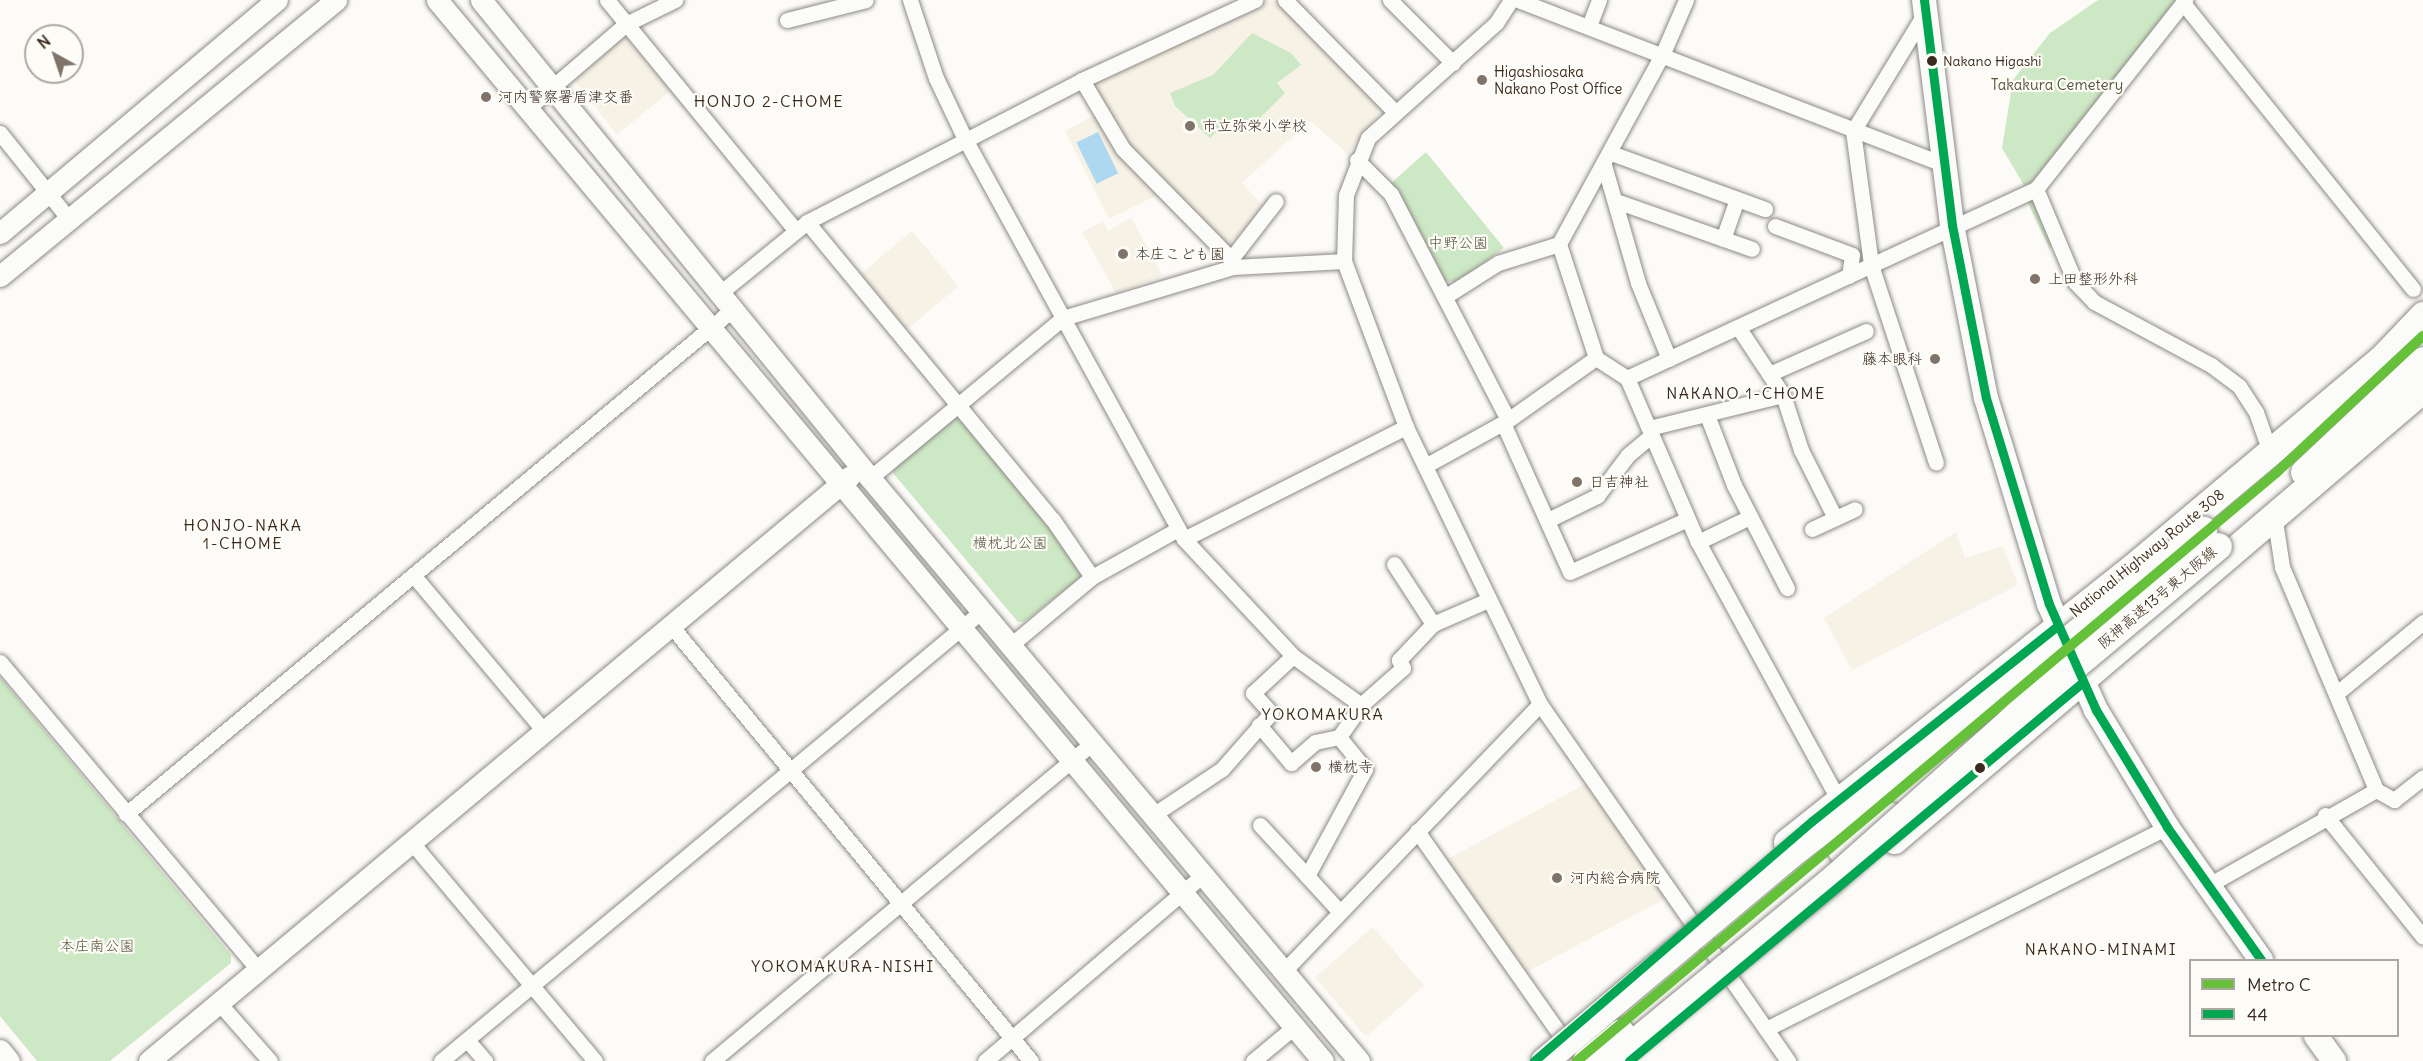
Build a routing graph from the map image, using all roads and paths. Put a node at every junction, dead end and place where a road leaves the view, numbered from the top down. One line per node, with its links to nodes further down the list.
1 (277, 0): 33 (street)
2 (336, 0): 38 (street)
3 (437, 0): 24 (street)
4 (481, 0): 23 (street)
5 (607, 0): 18 (street)
6 (675, 0): 18 (street)
7 (866, 0): 17 (street)
8 (910, 0): 28 (street)
9 (1255, 0): 22 (street)
10 (1285, 0): 25 (street)
11 (1390, 0): 21 (street)
12 (1599, 0): 19 (street)
13 (1686, 0): 20 (street)
14 (1510, 1): 19 (street); 21 (street)
15 (2184, 2): 32 (street); 51 (street)
16 (1925, 6): 26 (street); 31 (main road)
17 (787, 20)
18 (626, 24): 23 (street); 40 (street)
19 (1589, 26): 20 (street)
20 (1663, 53): 26 (street); 29 (street)
21 (1453, 63): 25 (street)
22 (1082, 80): 28 (street); 47 (street)
23 (551, 89): 24 (street); 53 (street)
24 (528, 108): 57 (street)
25 (1394, 111): 30 (street)
26 (1854, 131): 31 (street); 48 (street)
27 (0, 133): 33 (street)
28 (965, 139): 40 (street); 55 (street)
29 (1608, 159): 34 (street); 36 (street); 44 (street)
30 (1357, 160): 46 (street); 52 (street)
31 (1943, 164): 39 (main road)
32 (2036, 189): 39 (street); 72 (street)
33 (49, 193): 38 (street); 42 (street)
34 (1737, 199): 37 (street); 43 (street)
35 (1276, 201): 47 (street)
36 (1616, 201): 43 (street); 61 (street)
37 (1765, 209)
38 (69, 219): 49 (street)
39 (1952, 225): 48 (street); 94 (main road)
40 (801, 226): 53 (street); 67 (street)
41 (1775, 226): 50 (street)
42 (0, 232)
43 (1723, 238): 45 (street)
44 (1560, 244): 52 (street); 60 (street)
45 (1752, 249)
46 (1344, 261): 47 (street); 70 (street)
47 (1232, 263): 55 (street)
48 (1871, 265): 50 (street); 73 (street)
49 (0, 276)
50 (1849, 276): 56 (street)
51 (2413, 289)
52 (1446, 296): 69 (street)
53 (727, 301): 57 (street); 75 (street)
54 (2423, 315): 72 (highway, National Highway Route 308)
55 (1063, 318): 67 (street); 84 (street)
56 (1738, 327): 61 (street); 63 (street)
57 (709, 329): 76 (street); 87 (street)
58 (2423, 330): 157 (highway, 阪神高速13号東大阪線, bridge)
59 (1866, 331): 63 (street)
60 (1596, 358): 64 (street); 69 (street)
61 (1669, 359): 64 (street)
62 (2423, 360): 159 (highway, 阪神高速13号東大阪線, bridge)
63 (1769, 374): 66 (street)
64 (1627, 378): 71 (street)
65 (2423, 390): 82 (highway)
66 (1783, 395): 68 (street); 79 (street)
67 (958, 404): 75 (street); 88 (street)
68 (1707, 415): 71 (street); 78 (street)
69 (1505, 421): 74 (street); 81 (street)
70 (1406, 427): 74 (street); 84 (street)
71 (1650, 432): 80 (street); 81 (street)
72 (2270, 452): 94 (highway, National Highway Route 308)
73 (1936, 463)
74 (1425, 466): 90 (street)
75 (866, 472): 76 (street); 91 (street)
76 (838, 486): 95 (street); 96 (street)
77 (1855, 509): 79 (street)
78 (1750, 518): 85 (street); 89 (street)
79 (1835, 518): 83 (street)
80 (1688, 519): 81 (street); 85 (street)
81 (1548, 520)
82 (2275, 521): 100 (highway); 101 (street)
83 (1812, 529)
84 (1181, 534): 88 (street); 98 (street)
85 (1698, 542): 114 (street)
86 (1394, 564): 93 (street)
87 (414, 576): 106 (street); 115 (street)
88 (1092, 577): 97 (street)
89 (1787, 588)
90 (1486, 601): 93 (street); 102 (street)
91 (983, 610): 96 (street); 97 (street)
92 (2423, 622): 101 (street)
93 (1433, 624): 104 (street)
94 (2057, 626): 100 (main road); 103 (highway, National Highway Route 308)
95 (672, 627): 106 (street); 111 (street)
96 (962, 628): 110 (street); 111 (street)
97 (1012, 644): 109 (street)
98 (1293, 656): 104 (street); 105 (street)
99 (0, 662): 115 (street)
100 (2083, 682): 107 (highway); 119 (main road)
101 (2337, 693): 113 (street)
102 (1540, 704): 120 (street); 129 (street)
103 (1964, 704): 114 (highway, National Highway Route 308); 122 (highway)
104 (1361, 705): 108 (street)
105 (1259, 724): 108 (street); 116 (street)
106 (544, 731): 121 (street)
107 (2023, 732): 122 (highway); 134 (highway)
108 (1339, 737): 124 (street)
109 (1093, 742): 110 (street); 116 (street)
110 (1071, 762): 126 (street); 127 (street)
111 (791, 770): 127 (street); 135 (street)
112 (2423, 777): 113 (street)
113 (2376, 790): 117 (street)
114 (1838, 799): 129 (highway, National Highway Route 308)
115 (126, 814): 132 (street)
116 (1153, 815): 123 (street)
117 (2325, 815): 125 (street); 130 (street)
118 (1260, 825): 124 (street)
119 (2167, 827): 125 (main road); 138 (street)
120 (1417, 831): 128 (street); 142 (street)
121 (412, 844): 132 (street); 135 (street)
122 (1837, 845): 142 (highway); 158 (highway, bridge)
123 (1203, 875): 126 (street); 133 (street)
124 (1307, 876): 128 (street)
125 (2207, 886): 131 (main road)
126 (1182, 894): 137 (street); 140 (street)
127 (901, 903): 140 (street); 150 (street)
128 (1340, 912): 133 (street)
129 (1693, 924): 134 (street); 142 (highway, National Highway Route 308)
130 (2420, 928)
131 (2260, 959)
132 (258, 970): 136 (street)
133 (1283, 972): 155 (street)
134 (1730, 978): 138 (street); 160 (highway)
135 (531, 985): 141 (street); 149 (street)
136 (219, 1003): 145 (street); 146 (street)
137 (1294, 1027): 153 (street); 154 (street)
138 (1766, 1029): 161 (street)
139 (2317, 1037): 162 (main road)
140 (1012, 1038): 151 (street); 152 (street)
141 (467, 1040): 147 (street); 148 (street)
142 (1564, 1049): 156 (highway, National Highway Route 308)
143 (0, 1050): 144 (street)
144 (9, 1061)
145 (149, 1061)
146 (270, 1061)
147 (441, 1061)
148 (485, 1061)
149 (595, 1061)
150 (712, 1061)
151 (985, 1061)
152 (1031, 1061)
153 (1253, 1061)
154 (1323, 1061)
155 (1359, 1061)
156 (1534, 1061)
157 (1544, 1061)
158 (1586, 1061)
159 (1611, 1061)
160 (1629, 1061)
161 (1788, 1061)
162 (2334, 1061)

